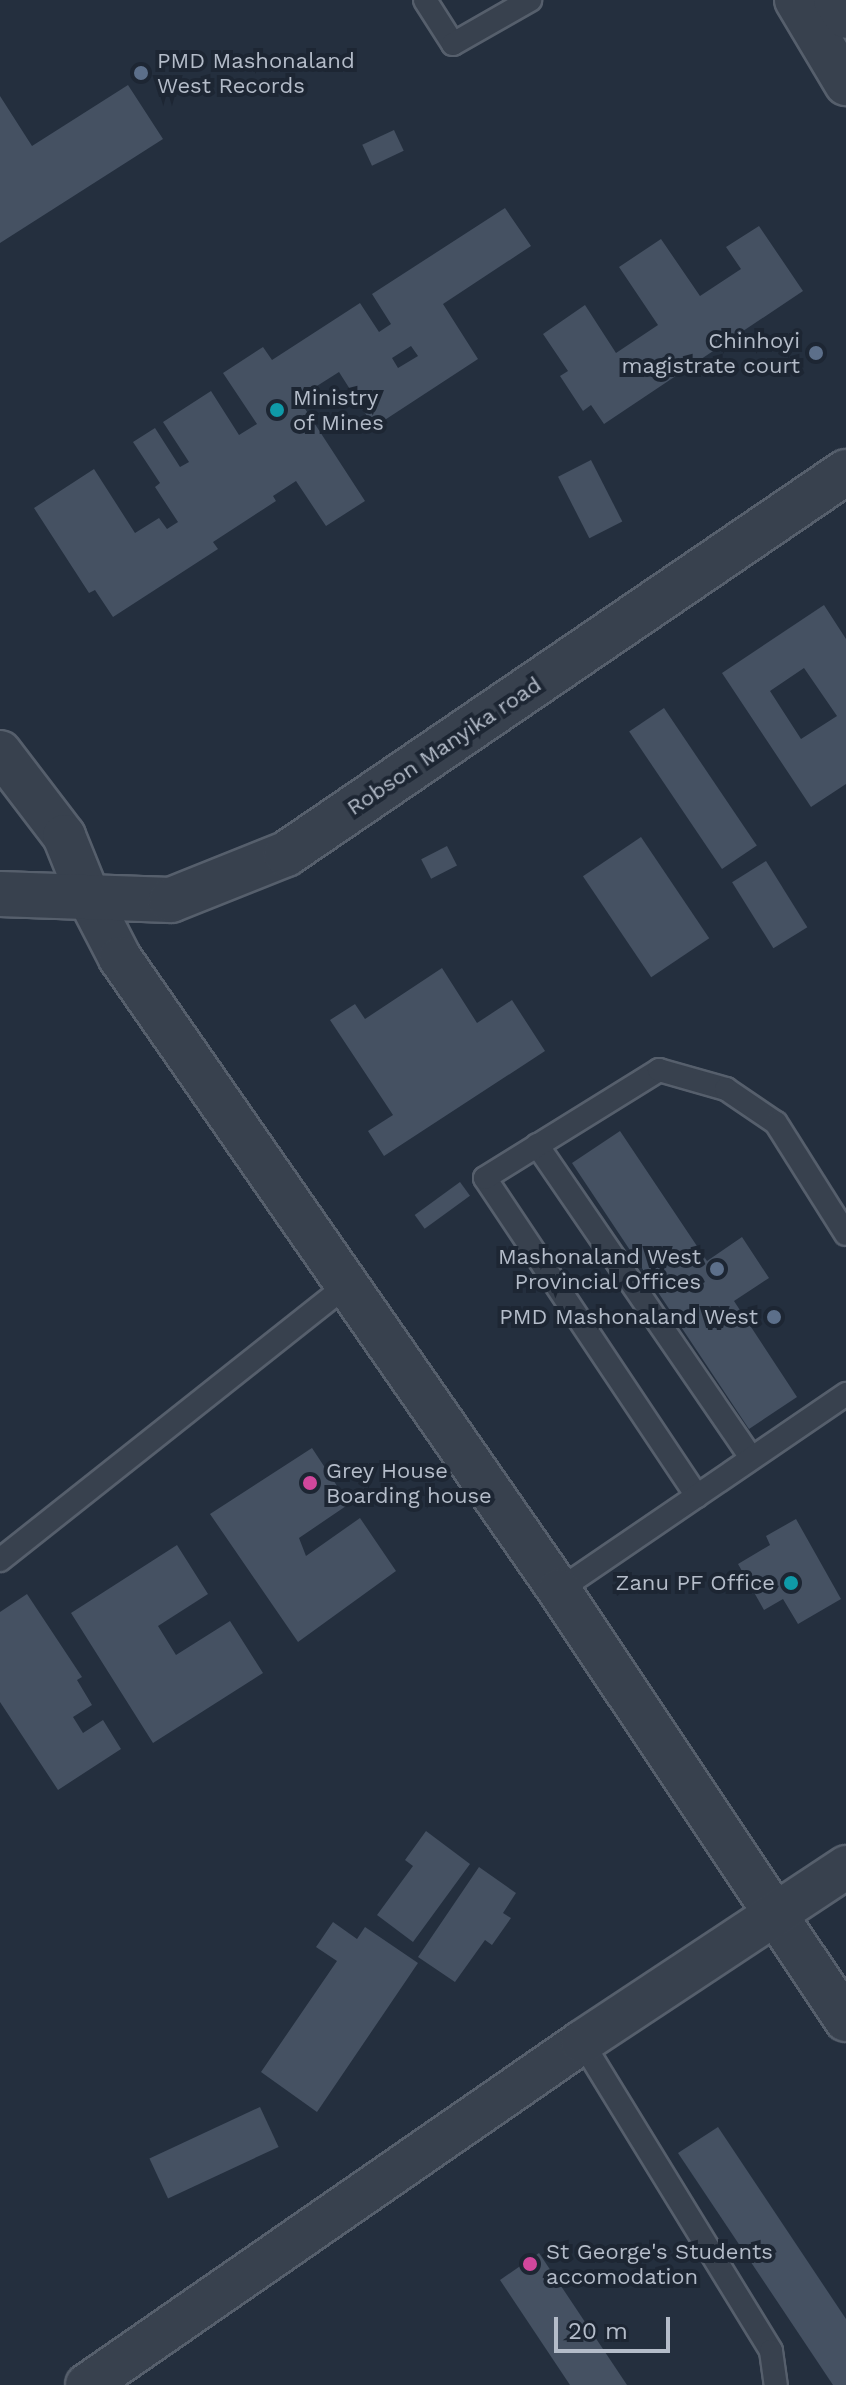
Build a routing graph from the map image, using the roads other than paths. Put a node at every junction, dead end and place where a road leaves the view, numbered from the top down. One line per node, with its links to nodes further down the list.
1 (425, 0): 2 (lane)
2 (530, 0)
3 (796, 0): 6 (street)
4 (835, 0): 5 (street)
5 (846, 17)
6 (846, 84)
7 (846, 472): 10 (street, Robson Manyika road)
8 (0, 752): 10 (street)
9 (0, 894): 10 (street, Robson Manyika road)
10 (89, 898): 13 (street)
11 (537, 1145): 12 (lane); 15 (lane); 16 (lane)
12 (846, 1234)
13 (348, 1284): 17 (lane); 18 (street)
14 (846, 1394): 15 (lane)
15 (751, 1458): 16 (lane)
16 (697, 1496): 18 (lane)
17 (0, 1560)
18 (559, 1590): 20 (street)
19 (846, 1867): 20 (street)
20 (776, 1913): 21 (street); 22 (street)
21 (846, 2020)
22 (582, 2042): 23 (street); 24 (lane)
23 (87, 2385)
24 (776, 2385)

